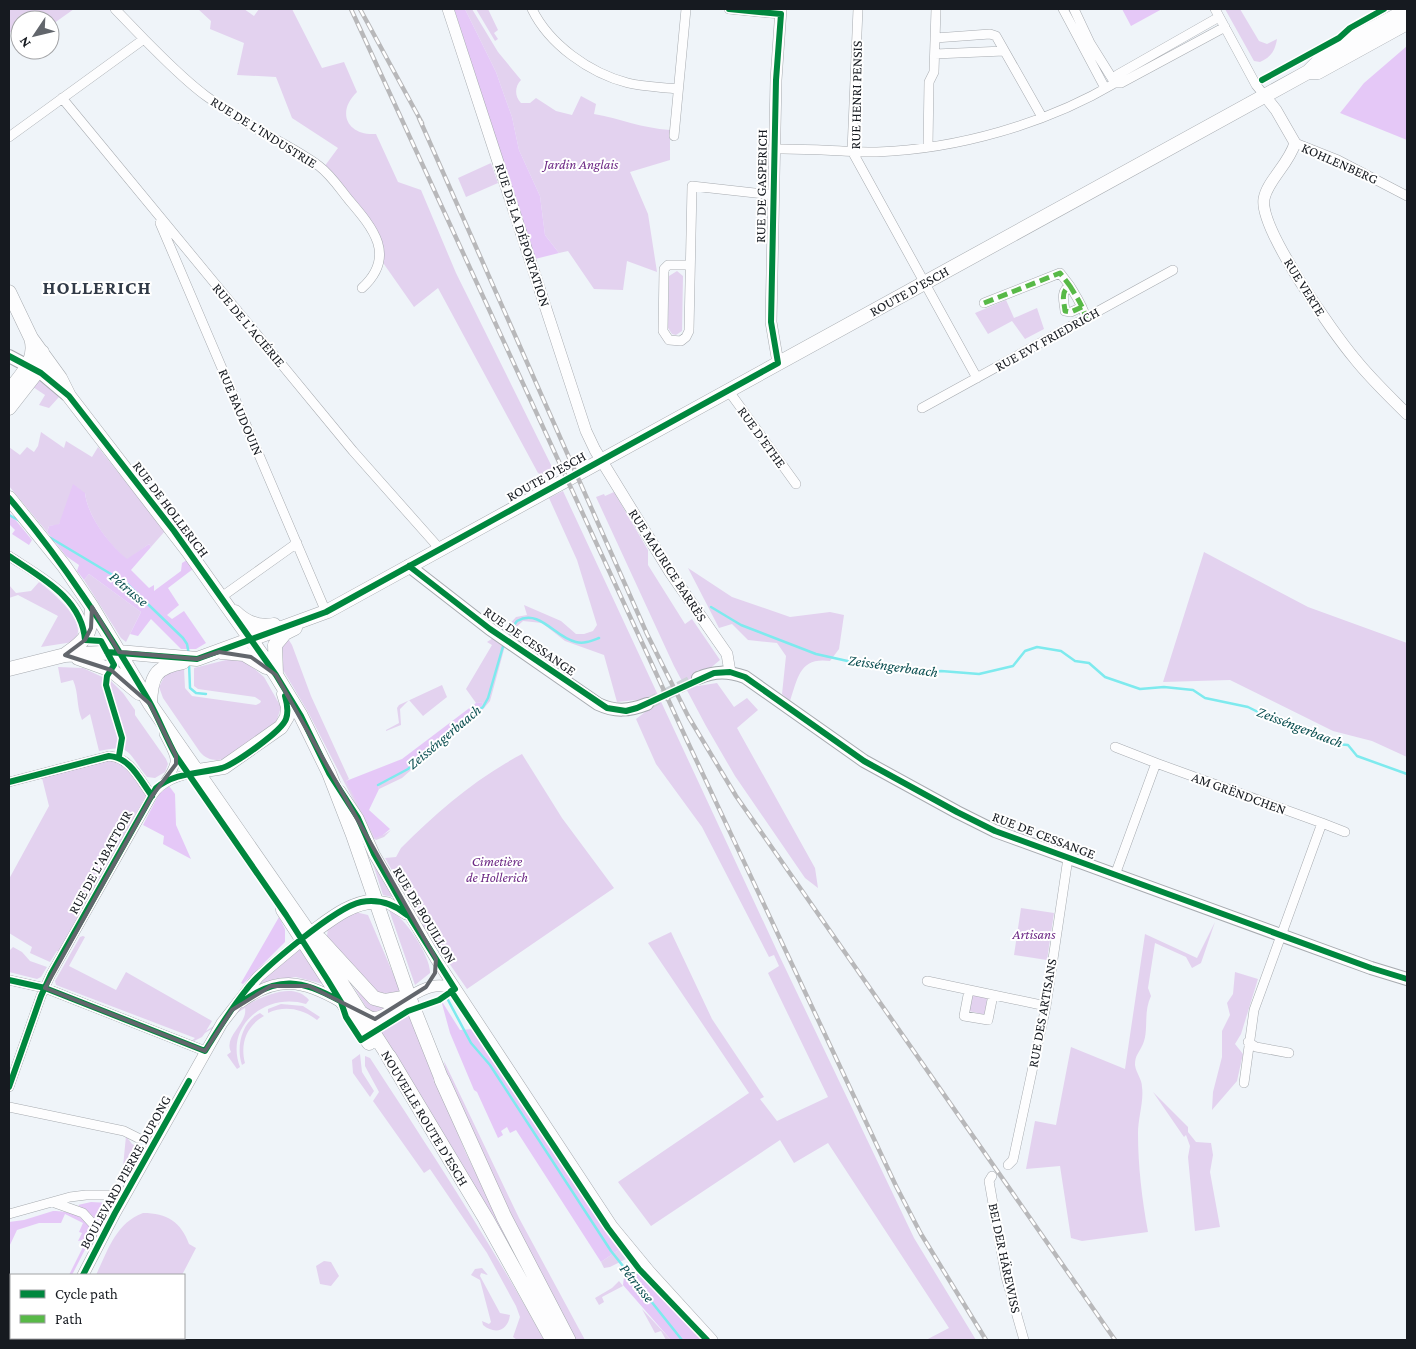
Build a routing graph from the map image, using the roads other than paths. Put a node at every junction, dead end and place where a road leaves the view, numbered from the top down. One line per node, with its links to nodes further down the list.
1 (115, 9): 16 (street, RUE DE L'INDUSTRIE)
2 (448, 9): 56 (street, RUE DE LA DÉPORTATION)
3 (532, 9): 22 (street)
4 (686, 9): 22 (street)
5 (728, 9): 11 (street)
6 (858, 9): 31 (street, RUE HENRI PENSIS)
7 (936, 9): 15 (street)
8 (1063, 9): 21 (street)
9 (1074, 9): 20 (street)
10 (1407, 10): 19 (main road, ROUTE D'ESCH)
11 (781, 11): 30 (street, RUE DE GASPERICH)
12 (1217, 13): 14 (street); 20 (street)
13 (1407, 23): 19 (main road, ROUTE D'ESCH)
14 (1225, 27): 20 (street); 23 (street)
15 (935, 38): 17 (street); 18 (street)
16 (144, 39): 24 (street); 39 (street, RUE DE L'INDUSTRIE)
17 (1004, 51): 18 (street); 25 (street)
18 (935, 54): 29 (street)
19 (1308, 72): 23 (main road, ROUTE D'ESCH)
20 (1115, 82): 21 (street)
21 (1105, 88): 25 (street)
22 (678, 89): 26 (street)
23 (1265, 96): 28 (street, KOHLENBERG); 37 (main road, ROUTE D'ESCH)
24 (62, 98): 27 (street); 34 (street, RUE DE L'ACIÉRIE)
25 (1042, 117): 29 (street)
26 (674, 136)
27 (9, 137)
28 (1295, 143): 33 (street, KOHLENBERG); 55 (street, RUE VERTE)
29 (928, 146): 31 (street)
30 (774, 149): 31 (street); 32 (street, RUE DE GASPERICH)
31 (852, 151): 37 (street, RUE HENRI PENSIS)
32 (773, 195): 35 (street); 47 (street, RUE DE GASPERICH)
33 (1407, 196)
34 (156, 213): 59 (street, RUE BAUDOUIN); 60 (street, RUE DE L'ACIÉRIE)
35 (690, 265): 35 (street)
36 (1173, 270): 43 (street, RUE EVY FRIEDRICH)
37 (925, 282): 47 (main road, ROUTE D'ESCH); 49 (street, RUE HENRI PENSIS)
38 (1070, 286): 41 (street); 42 (street); 42 (street)
39 (362, 288)
40 (9, 292): 44 (main road, RUE DE HOLLERICH)
41 (984, 303)
42 (1082, 307): 43 (street)
43 (1086, 318): 49 (street, RUE EVY FRIEDRICH)
44 (31, 338): 45 (main road, RUE DE HOLLERICH); 48 (main road)
45 (42, 352): 48 (main road); 52 (main road, RUE DE HOLLERICH)
46 (9, 356): 48 (main road)
47 (778, 363): 50 (main road, ROUTE D'ESCH)
48 (33, 369): 51 (main road); 52 (main road); 53 (main road)
49 (977, 378): 54 (street, RUE EVY FRIEDRICH)
50 (728, 390): 56 (main road, ROUTE D'ESCH); 57 (street, RUE D'ETHE)
51 (9, 391)
52 (69, 396): 63 (main road, RUE DE HOLLERICH)
53 (9, 408)
54 (922, 408)
55 (1407, 414)
56 (601, 460): 60 (main road, ROUTE D'ESCH); 73 (street, RUE MAURICE BARRÈS)
57 (796, 484)
58 (9, 498): 64 (main road, NOUVELLE ROUTE D'ESCH)
59 (297, 543): 63 (street); 65 (street, RUE BAUDOUIN)
60 (439, 548): 62 (main road, ROUTE D'ESCH)
61 (9, 556): 67 (street)
62 (409, 566): 65 (main road, ROUTE D'ESCH); 77 (main road, RUE DE CESSANGE)
63 (220, 598): 65 (main road, ROUTE D'ESCH); 66 (main road, RUE DE HOLLERICH)
64 (92, 607): 67 (main road); 68 (main road, NOUVELLE ROUTE D'ESCH)
65 (326, 612): 66 (main road, ROUTE D'ESCH); 74 (main road)
66 (249, 639): 69 (main road, ROUTE D'ESCH); 74 (main road)
67 (85, 640): 70 (main road)
68 (119, 652): 70 (main road); 71 (main road); 76 (main road, NOUVELLE ROUTE D'ESCH)
69 (219, 652): 71 (main road, ROUTE D'ESCH); 74 (main road)
70 (65, 654): 72 (main road); 76 (main road)
71 (181, 660): 76 (main road)
72 (9, 669)
73 (730, 672): 75 (main road); 91 (main road, RUE DE CESSANGE)
74 (276, 675): 81 (main road); 83 (main road, NOUVELLE ROUTE D'ESCH)
75 (698, 678)
76 (150, 704): 79 (main road, NOUVELLE ROUTE D'ESCH); 81 (main road)
77 (647, 704)
78 (1115, 747): 80 (street, AM GRËNDCHEN)
79 (182, 756): 82 (main road, NOUVELLE ROUTE D'ESCH); 85 (street, RUE DE L'ABATTOIR)
80 (1156, 763): 87 (street, AM GRËNDCHEN); 92 (street)
81 (215, 769): 82 (main road)
82 (193, 772): 85 (street, RUE DE L'ABATTOIR); 96 (main road, NOUVELLE ROUTE D'ESCH)
83 (329, 773): 89 (main road, NOUVELLE ROUTE D'ESCH); 90 (street, RUE DE BOUILLON)
84 (9, 782): 86 (street)
85 (165, 782): 86 (street, RUE DE L'ABATTOIR)
86 (152, 796): 102 (street, RUE DE L'ABATTOIR)
87 (1322, 823): 88 (street, AM GRËNDCHEN); 95 (street)
88 (1345, 832)
89 (353, 836): 90 (street, RUE DE BOUILLON); 93 (main road, NOUVELLE ROUTE D'ESCH)
90 (374, 854): 94 (street, RUE DE BOUILLON)
91 (1068, 858): 92 (main road, RUE DE CESSANGE); 108 (street, RUE DES ARTISANS)
92 (1116, 875): 95 (main road, RUE DE CESSANGE)
93 (376, 902): 94 (street); 96 (main road); 106 (main road, NOUVELLE ROUTE D'ESCH)
94 (409, 916): 97 (street, RUE DE BOUILLON)
95 (1281, 935): 98 (main road, RUE DE CESSANGE); 111 (street)
96 (306, 937): 106 (main road); 107 (main road); 109 (street, BOULEVARD PIERRE DUPONG); 110 (main road, NOUVELLE ROUTE D'ESCH)
97 (436, 959): 101 (street); 103 (street, RUE DE BOUILLON)
98 (1407, 979)
99 (9, 980): 102 (street)
100 (927, 981): 104 (street)
101 (426, 987): 103 (street); 106 (street)
102 (44, 988): 112 (street); 117 (street, RUE DE L'ABATTOIR)
103 (455, 989): 129 (street, RUE DE BOUILLON)
104 (969, 990): 105 (street); 105 (street)
105 (993, 995): 108 (street)
106 (409, 997): 110 (main road); 115 (main road, NOUVELLE ROUTE D'ESCH)
107 (341, 1002): 109 (street, BOULEVARD PIERRE DUPONG); 110 (main road); 114 (main road)
108 (1046, 1006): 120 (street, RUE DES ARTISANS)
109 (232, 1010): 112 (street, BOULEVARD PIERRE DUPONG)
110 (360, 1012): 114 (main road, NOUVELLE ROUTE D'ESCH)
111 (1248, 1042): 113 (street); 116 (street)
112 (205, 1051): 122 (street, BOULEVARD PIERRE DUPONG)
113 (1289, 1052)
114 (386, 1060): 127 (highway, NOUVELLE ROUTE D'ESCH)
115 (442, 1080): 128 (highway, NOUVELLE ROUTE D'ESCH)
116 (1244, 1083)
117 (9, 1087)
118 (9, 1107): 119 (street)
119 (138, 1138)
120 (1008, 1165)
121 (992, 1176): 130 (street, BEI DER HÄREWISS)
122 (125, 1195): 123 (street); 125 (street, BOULEVARD PIERRE DUPONG)
123 (52, 1202): 124 (street); 125 (street)
124 (9, 1214)
125 (103, 1235): 126 (street, BOULEVARD PIERRE DUPONG)
126 (84, 1274)
127 (553, 1340)
128 (568, 1340)
129 (712, 1340)
130 (1024, 1340)

